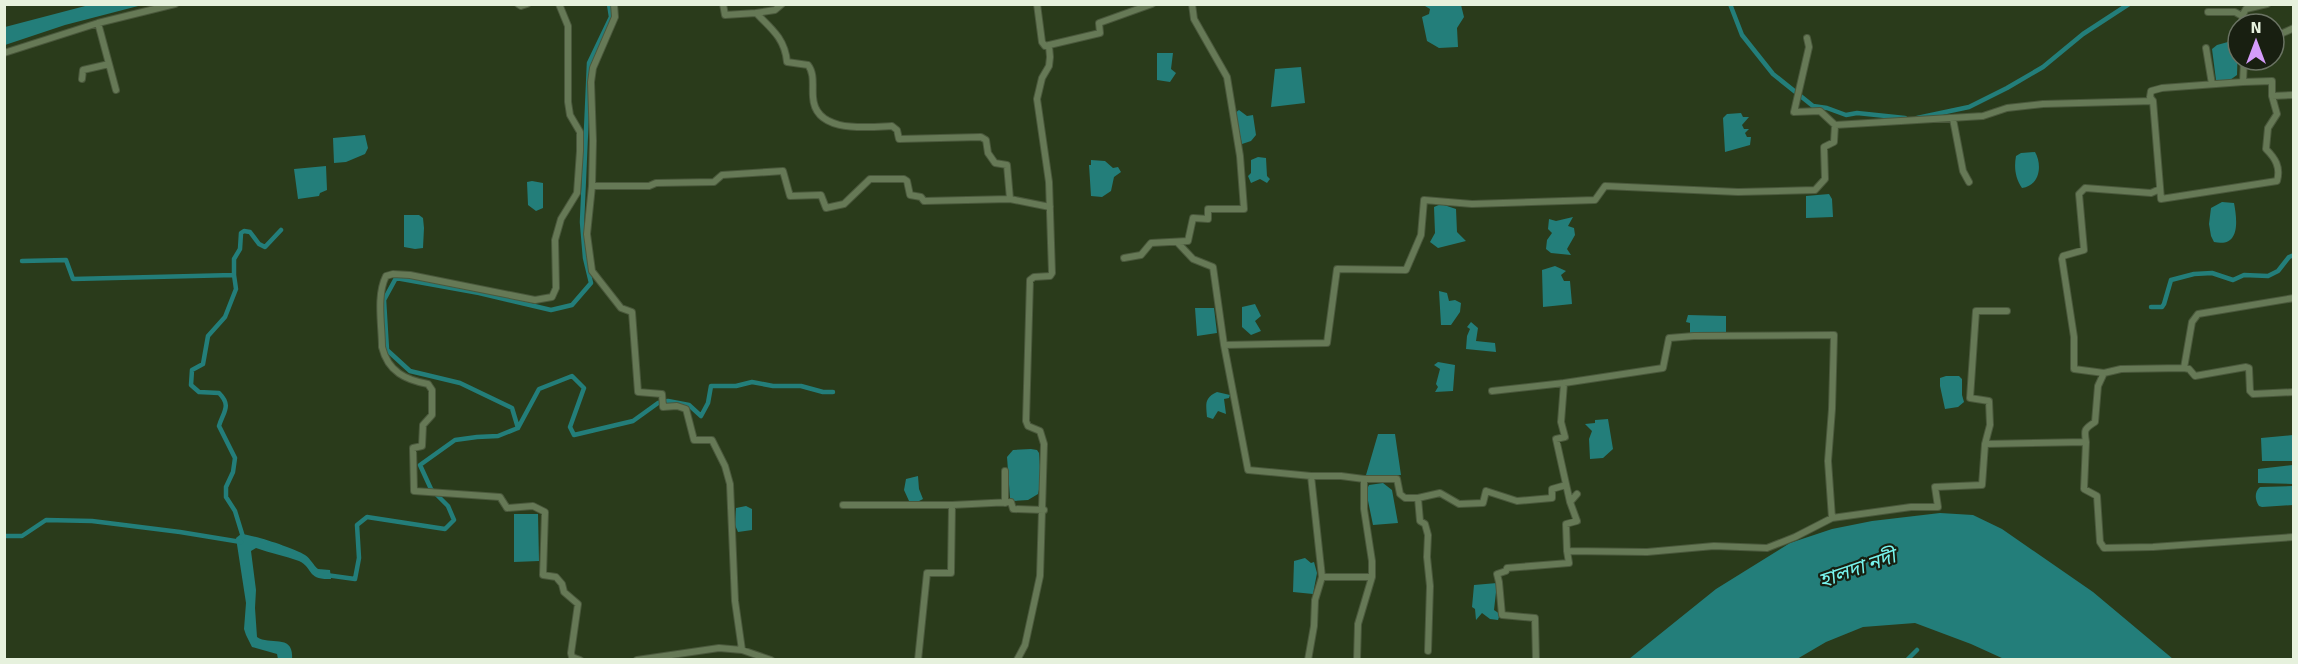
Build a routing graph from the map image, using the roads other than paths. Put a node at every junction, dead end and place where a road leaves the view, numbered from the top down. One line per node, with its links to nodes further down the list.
1 (175, 4): 16 (street)
2 (518, 4): 3 (street)
3 (527, 4)
4 (559, 4): 67 (street)
5 (614, 4): 33 (street)
6 (723, 4): 15 (street)
7 (782, 4): 15 (street)
8 (1037, 4): 18 (street)
9 (1152, 4): 18 (street)
10 (1192, 4): 37 (street)
11 (2267, 4): 14 (street)
12 (2208, 12): 13 (street)
13 (2226, 12)
14 (2244, 12)
15 (756, 13): 35 (street)
16 (98, 23): 20 (street); 21 (street)
17 (1807, 38): 31 (street)
18 (1049, 46): 36 (street)
19 (2206, 48): 25 (street)
20 (4, 53)
21 (109, 64): 23 (street); 26 (street)
22 (2243, 72): 24 (street)
23 (82, 79)
24 (2243, 82): 25 (street); 28 (street)
25 (2212, 84): 29 (street)
26 (116, 90)
27 (2294, 95): 28 (street)
28 (2272, 96): 34 (street)
29 (2153, 101): 30 (street); 34 (street)
30 (1953, 119): 31 (street); 32 (street)
31 (1835, 124): 41 (street)
32 (1969, 182)
33 (592, 186): 35 (street); 65 (street)
34 (2160, 189): 43 (street)
35 (1010, 199): 36 (street)
36 (1050, 207): 59 (street)
37 (1177, 243): 38 (street); 41 (street)
38 (1124, 258)
39 (2294, 298): 42 (street)
40 (2007, 311): 48 (street)
41 (1224, 345): 50 (street)
42 (2184, 368): 43 (street); 46 (street)
43 (2104, 373): 47 (street)
44 (1564, 383): 45 (street); 52 (street); 60 (street)
45 (1492, 391)
46 (2294, 392)
47 (2086, 442): 48 (street); 61 (street)
48 (1985, 444): 60 (street)
49 (1005, 471): 56 (street)
50 (1311, 476): 51 (street); 63 (street)
51 (1364, 478): 54 (street); 64 (street)
52 (1566, 485): 54 (street); 55 (street)
53 (1577, 494): 55 (street)
54 (1418, 498): 66 (street)
55 (1570, 502): 62 (street)
56 (1005, 503): 58 (street); 59 (street)
57 (843, 505): 58 (street)
58 (952, 506): 70 (street)
59 (1044, 510): 71 (street)
60 (1832, 518): 62 (street)
61 (2294, 537)
62 (1567, 551): 74 (street)
63 (1322, 577): 64 (street); 72 (street)
64 (1372, 577): 73 (street)
65 (742, 650): 68 (street); 69 (street)
66 (1428, 651)
67 (580, 660)
68 (637, 660)
69 (771, 660)
70 (918, 660)
71 (1017, 660)
72 (1308, 660)
73 (1357, 660)
74 (1536, 660)

